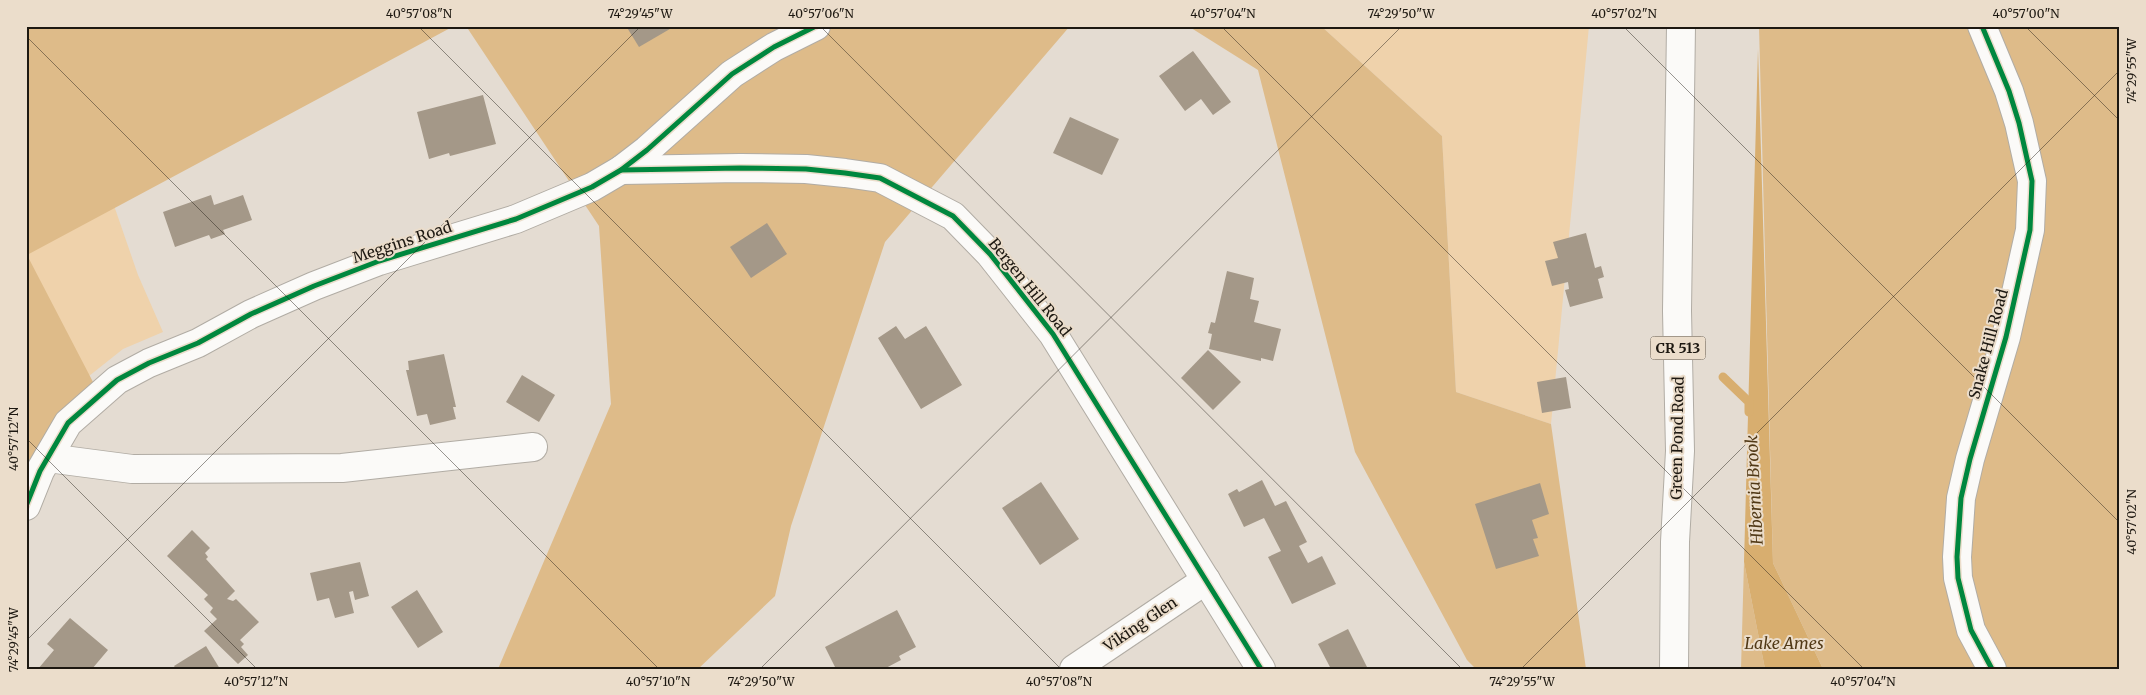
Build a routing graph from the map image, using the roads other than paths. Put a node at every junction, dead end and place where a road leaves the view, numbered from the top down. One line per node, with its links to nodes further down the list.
1 (816, 26): 4 (street, Meggins Road)
2 (1681, 26): 11 (street, Green Pond Road / CR 513)
3 (1982, 26): 12 (street, Snake Hill Road)
4 (621, 170): 6 (street, Meggins Road); 8 (street, Bergen Hill Road)
5 (533, 447): 6 (street)
6 (48, 458): 7 (street, Meggins Road)
7 (26, 506)
8 (1206, 580): 9 (street, Viking Glen); 10 (street, Bergen Hill Road)
9 (1074, 669)
10 (1261, 669)
11 (1674, 669)
12 (1992, 669)

